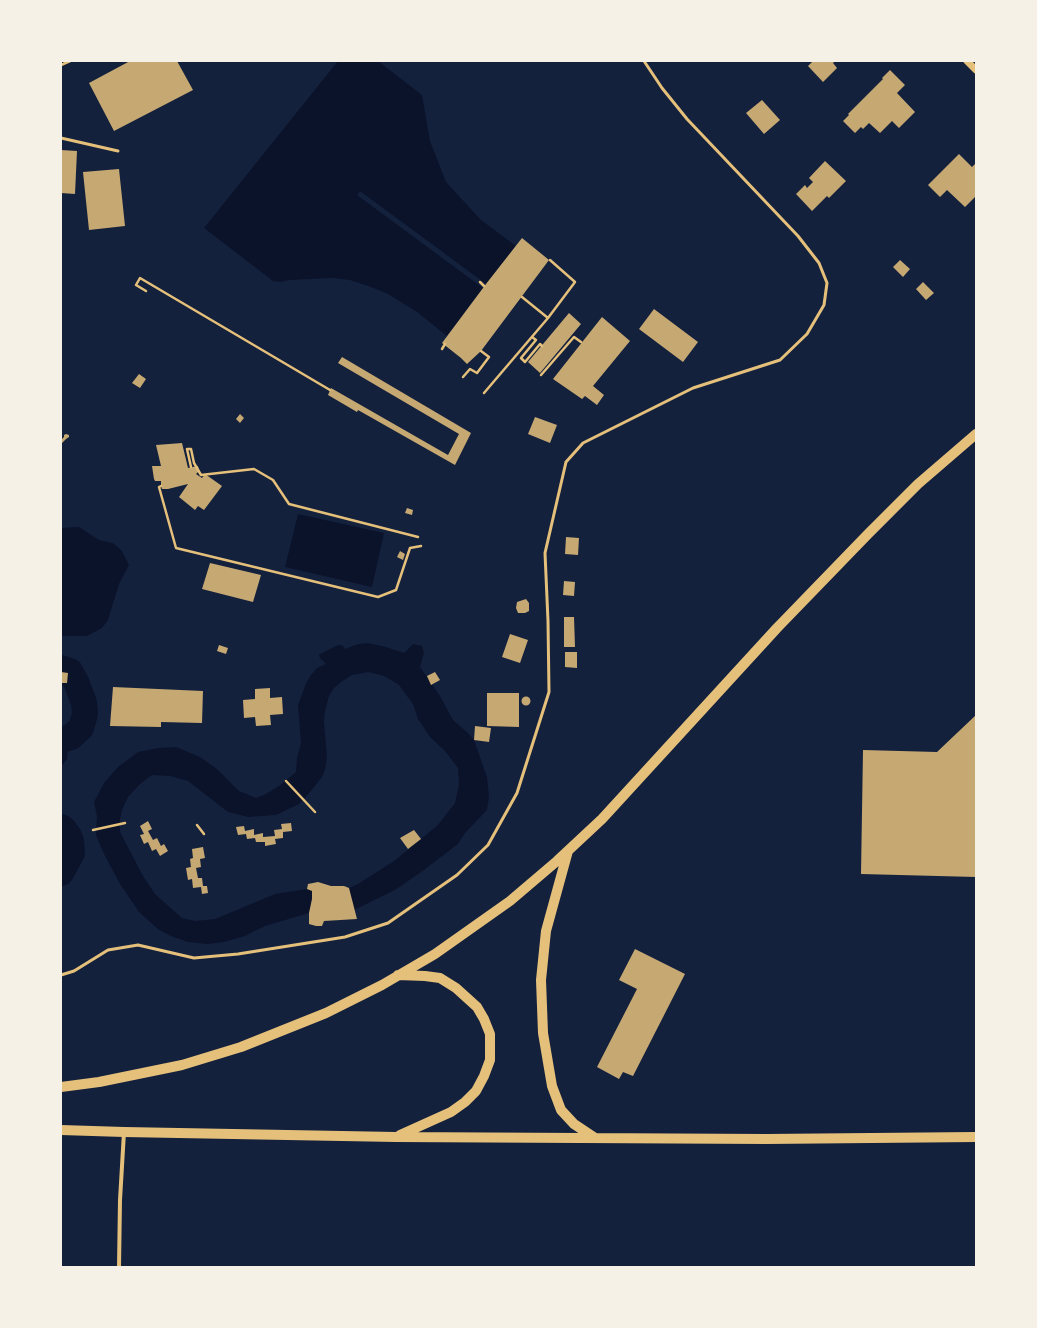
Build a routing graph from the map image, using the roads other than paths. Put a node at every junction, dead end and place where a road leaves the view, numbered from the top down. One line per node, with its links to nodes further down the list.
1 (70, 61): 4 (lane)
2 (644, 61): 10 (lane)
3 (967, 61): 5 (street)
4 (61, 66)
5 (976, 70)
6 (61, 138): 7 (lane)
7 (118, 151)
8 (976, 434): 9 (main road)
9 (568, 851): 11 (main road); 17 (main road)
10 (61, 975)
11 (398, 975): 12 (main road); 15 (main road)
12 (61, 1087)
13 (61, 1130): 14 (main road)
14 (124, 1132): 15 (main road); 18 (street)
15 (396, 1137): 17 (main road)
16 (976, 1137): 17 (main road)
17 (595, 1138)
18 (119, 1267)

